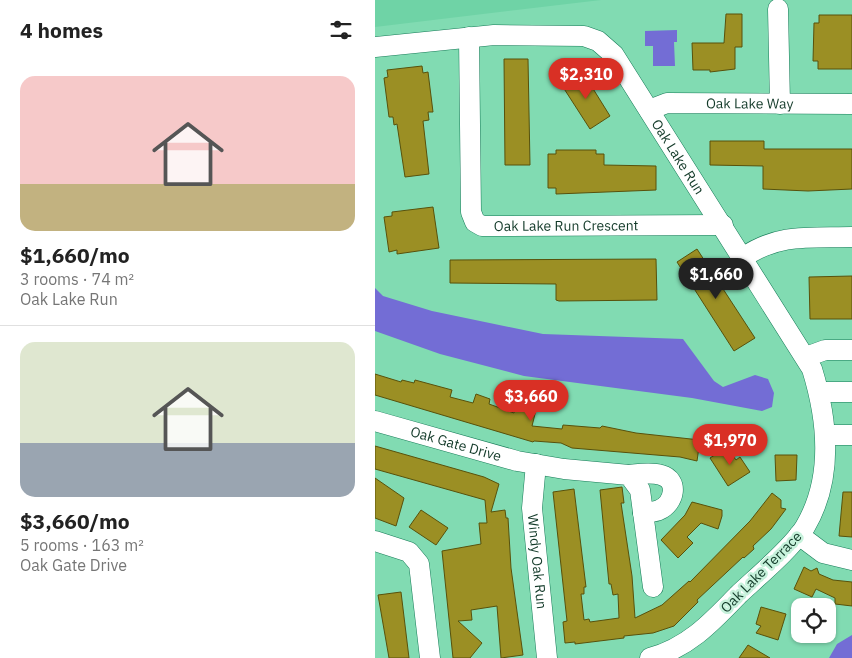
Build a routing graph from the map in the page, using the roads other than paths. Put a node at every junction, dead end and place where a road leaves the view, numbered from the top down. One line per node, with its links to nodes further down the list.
1 (778, 9): 4 (street)
2 (469, 37): 3 (street, Oak Lake Run); 6 (street, Oak Lake Run); 7 (street, Oak Lake Run Crescent)
3 (375, 47)
4 (780, 104): 5 (street, Oak Lake Way); 6 (street, Oak Lake Way)
5 (852, 104)
6 (649, 110): 7 (street, Oak Lake Run)
7 (723, 225): 9 (street, Oak Lake Run)
8 (852, 236): 9 (street)
9 (743, 257): 11 (street, Oak Lake Run)
10 (852, 350): 11 (street)
11 (806, 356): 12 (street, Oak Lake Run)
12 (819, 392): 13 (street); 15 (street, Oak Lake Terrace)
13 (852, 392)
14 (375, 421): 17 (street, Oak Gate Drive)
15 (827, 435): 16 (street); 20 (street, Oak Lake Terrace)
16 (852, 435)
17 (535, 464): 18 (street, Oak Gate Drive); 25 (street, Windy Oak Run)
18 (629, 475): 19 (street); 19 (street, Oak Gate Drive)
19 (643, 513): 23 (street)
20 (799, 535): 22 (street); 26 (street, Oak Lake Terrace)
21 (375, 541): 24 (street)
22 (852, 560)
23 (653, 587)
24 (430, 658)
25 (547, 658)
26 (650, 658)

